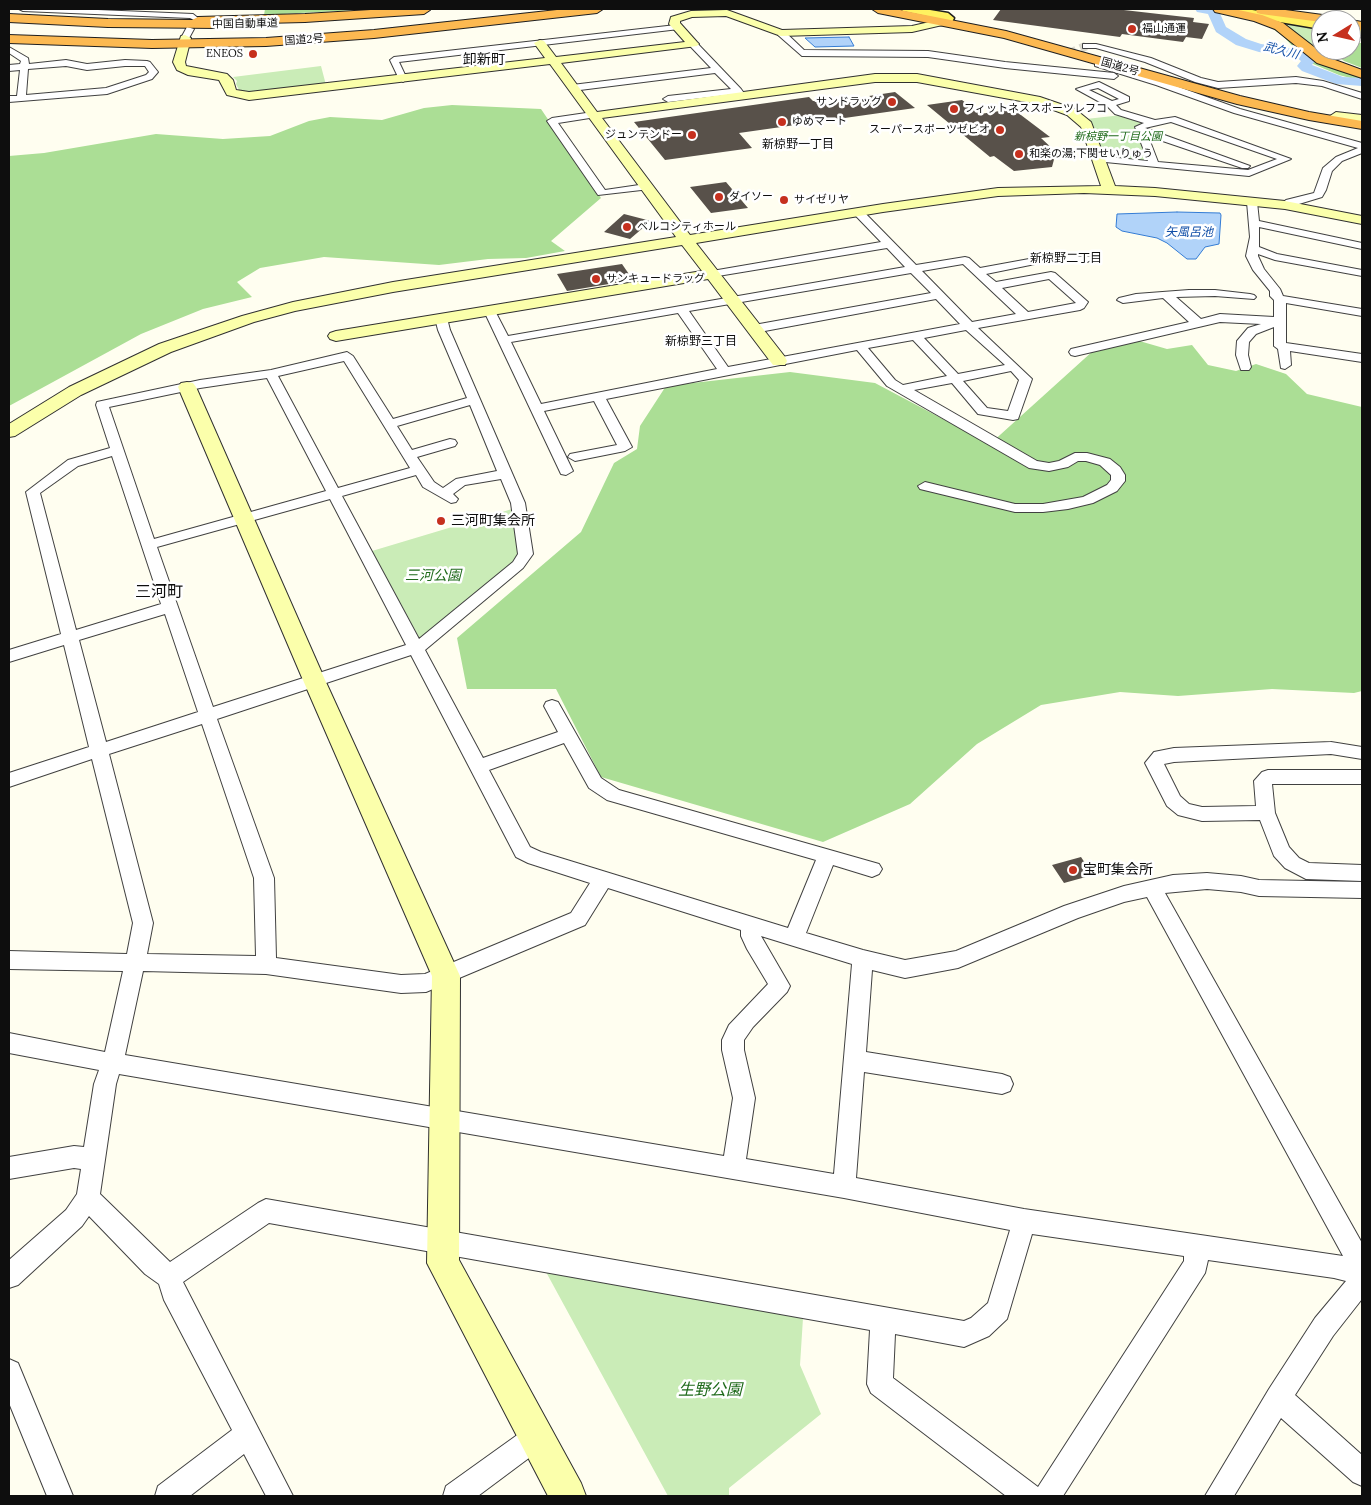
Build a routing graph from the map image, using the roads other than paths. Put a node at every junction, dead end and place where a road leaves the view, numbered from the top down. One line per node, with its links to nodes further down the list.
1 (23, 9): 16 (street)
2 (542, 9): 24 (highway, 国道2号)
3 (598, 9): 24 (highway, 国道2号)
4 (878, 9): 11 (highway, 国道2号)
5 (890, 9): 11 (main road)
6 (935, 9): 21 (highway, 国道2号)
7 (1219, 9): 36 (highway)
8 (1227, 9): 19 (main road)
9 (1248, 9): 14 (highway); 17 (main road)
10 (435, 11): 12 (highway, 中国自動車道); 15 (highway, 中国自動車道)
11 (912, 13): 18 (highway, 国道2号)
12 (9, 14)
13 (977, 16): 21 (highway)
14 (1311, 17)
15 (9, 18)
16 (194, 18)
17 (1311, 21)
18 (943, 22): 23 (street); 37 (street); 49 (highway, 国道2号)
19 (1311, 22)
20 (676, 27): 23 (street); 26 (street); 27 (street)
21 (1006, 27): 28 (highway, 国道2号)
22 (9, 33): 24 (highway, 国道2号)
23 (781, 33): 37 (street)
24 (186, 37): 25 (highway, 国道2号); 38 (street)
25 (9, 39)
26 (540, 43): 31 (street); 38 (street)
27 (693, 44): 31 (street); 34 (street)
28 (1084, 48): 41 (street); 47 (highway, 国道2号)
29 (9, 50): 32 (street)
30 (1336, 60): 35 (highway)
31 (553, 61): 38 (street); 39 (street)
32 (26, 66): 33 (street); 42 (street); 42 (street)
33 (9, 68)
34 (718, 70): 39 (street); 40 (street)
35 (1362, 70)
36 (1362, 74)
37 (1140, 77): 51 (street)
38 (402, 79)
39 (572, 88): 46 (street)
40 (740, 93): 44 (street); 46 (street); 53 (street)
41 (1362, 96)
42 (21, 98): 43 (street)
43 (9, 99)
44 (668, 99)
45 (1111, 104): 48 (street)
46 (593, 116): 56 (street); 56 (street)
47 (1362, 119)
48 (1154, 123): 50 (street); 55 (street)
49 (1362, 125)
50 (1142, 132): 54 (street); 55 (street)
51 (1362, 146)
52 (1362, 150): 59 (street)
53 (1098, 160): 54 (street); 57 (street)
54 (1154, 164): 55 (street)
55 (1256, 172)
56 (646, 187): 63 (street)
57 (1110, 190): 58 (street); 60 (street)
58 (1252, 202): 59 (street); 62 (street)
59 (1284, 206): 61 (street)
60 (858, 212): 63 (street); 64 (street)
61 (1362, 220)
62 (1254, 224): 65 (street); 66 (street)
63 (686, 240): 71 (street); 109 (street)
64 (889, 244): 68 (street); 71 (street)
65 (1362, 246)
66 (1253, 249): 70 (street); 76 (street)
67 (1087, 259): 69 (street)
68 (914, 269): 69 (street); 73 (street); 77 (street)
69 (978, 272): 72 (street)
70 (1362, 273)
71 (712, 274): 77 (street); 80 (street)
72 (994, 286): 82 (street); 82 (street)
73 (940, 295): 86 (street); 87 (street)
74 (1166, 295): 75 (street); 78 (street); 85 (street)
75 (1250, 297)
76 (1280, 299): 81 (street); 84 (street)
77 (732, 300): 79 (street); 87 (street)
78 (1123, 300)
79 (681, 309): 90 (street); 100 (street)
80 (490, 311): 83 (street); 90 (street)
81 (1362, 312)
82 (1025, 316): 86 (street)
83 (441, 318): 88 (street); 106 (street)
84 (1279, 321): 85 (street); 92 (street); 99 (street)
85 (1198, 323): 93 (street)
86 (970, 327): 89 (street); 98 (street)
87 (754, 329): 96 (street)
88 (336, 336): 94 (street)
89 (916, 336): 91 (street); 102 (street)
90 (504, 340): 107 (street)
91 (860, 346): 96 (street); 104 (street)
92 (1284, 346): 95 (street); 97 (street)
93 (1075, 352)
94 (344, 356): 101 (street); 108 (street)
95 (1362, 358)
96 (779, 361): 100 (street)
97 (1284, 365)
98 (1014, 367): 102 (street); 102 (street)
99 (1245, 367)
100 (726, 372): 105 (street)
101 (270, 374): 103 (street); 118 (street)
102 (956, 379): 104 (street)
103 (187, 387): 111 (street); 119 (street)
104 (902, 389): 117 (street)
105 (598, 397): 107 (street); 113 (street)
106 (474, 400): 108 (street); 116 (street)
107 (536, 409): 115 (street)
108 (389, 424): 112 (street)
109 (9, 432)
110 (450, 442): 112 (street)
111 (118, 450): 120 (street); 122 (street)
112 (408, 454): 114 (street)
113 (575, 457)
114 (418, 470): 116 (street); 118 (street)
115 (566, 471)
116 (504, 474): 123 (street)
117 (925, 486)
118 (334, 494): 119 (street); 123 (street)
119 (245, 520): 120 (street); 125 (street)
120 (149, 546): 121 (street)
121 (170, 607): 122 (street); 127 (street)
122 (70, 638): 124 (street); 129 (street)
123 (415, 648): 125 (street); 131 (street)
124 (9, 656)
125 (314, 680): 127 (street); 147 (street)
126 (552, 706): 128 (street)
127 (207, 715): 129 (street); 146 (street)
128 (568, 735): 131 (street); 135 (street)
129 (99, 751): 133 (street); 145 (street)
130 (1362, 753): 134 (street)
131 (478, 767): 138 (street)
132 (1362, 777): 134 (street)
133 (9, 780)
134 (1266, 813): 137 (street)
135 (827, 856): 136 (street); 142 (street)
136 (872, 869)
137 (1362, 873)
138 (603, 879): 141 (street); 147 (street)
139 (1152, 887): 140 (street); 143 (street); 161 (street)
140 (1362, 890)
141 (751, 925): 142 (street); 155 (street)
142 (794, 938): 143 (street)
143 (863, 959): 149 (street)
144 (9, 960): 145 (street)
145 (134, 962): 146 (street); 150 (street)
146 (266, 965): 147 (street)
147 (446, 976): 152 (street)
148 (9, 1043): 150 (street)
149 (854, 1060): 151 (street); 156 (street)
150 (112, 1063): 152 (street); 153 (street)
151 (1002, 1084)
152 (445, 1120): 155 (street); 159 (street)
153 (94, 1159): 154 (street); 157 (street)
154 (9, 1168)
155 (733, 1169): 156 (street)
156 (844, 1187): 158 (street)
157 (88, 1198): 163 (street); 164 (street)
158 (1024, 1221): 160 (street); 166 (street)
159 (442, 1242): 164 (street); 166 (street); 170 (street)
160 (1196, 1246): 162 (street); 178 (street)
161 (1362, 1266)
162 (1362, 1273)
163 (9, 1276)
164 (169, 1277): 169 (street)
165 (1362, 1280): 168 (street)
166 (884, 1320): 177 (street)
167 (9, 1372): 172 (street)
168 (1278, 1398): 171 (street); 179 (street)
169 (247, 1435): 173 (street); 174 (street)
170 (536, 1437): 175 (street); 176 (street)
171 (1362, 1473)
172 (60, 1496)
173 (168, 1496)
174 (280, 1496)
175 (456, 1496)
176 (568, 1496)
177 (1028, 1496)
178 (1048, 1496)
179 (1219, 1496)

